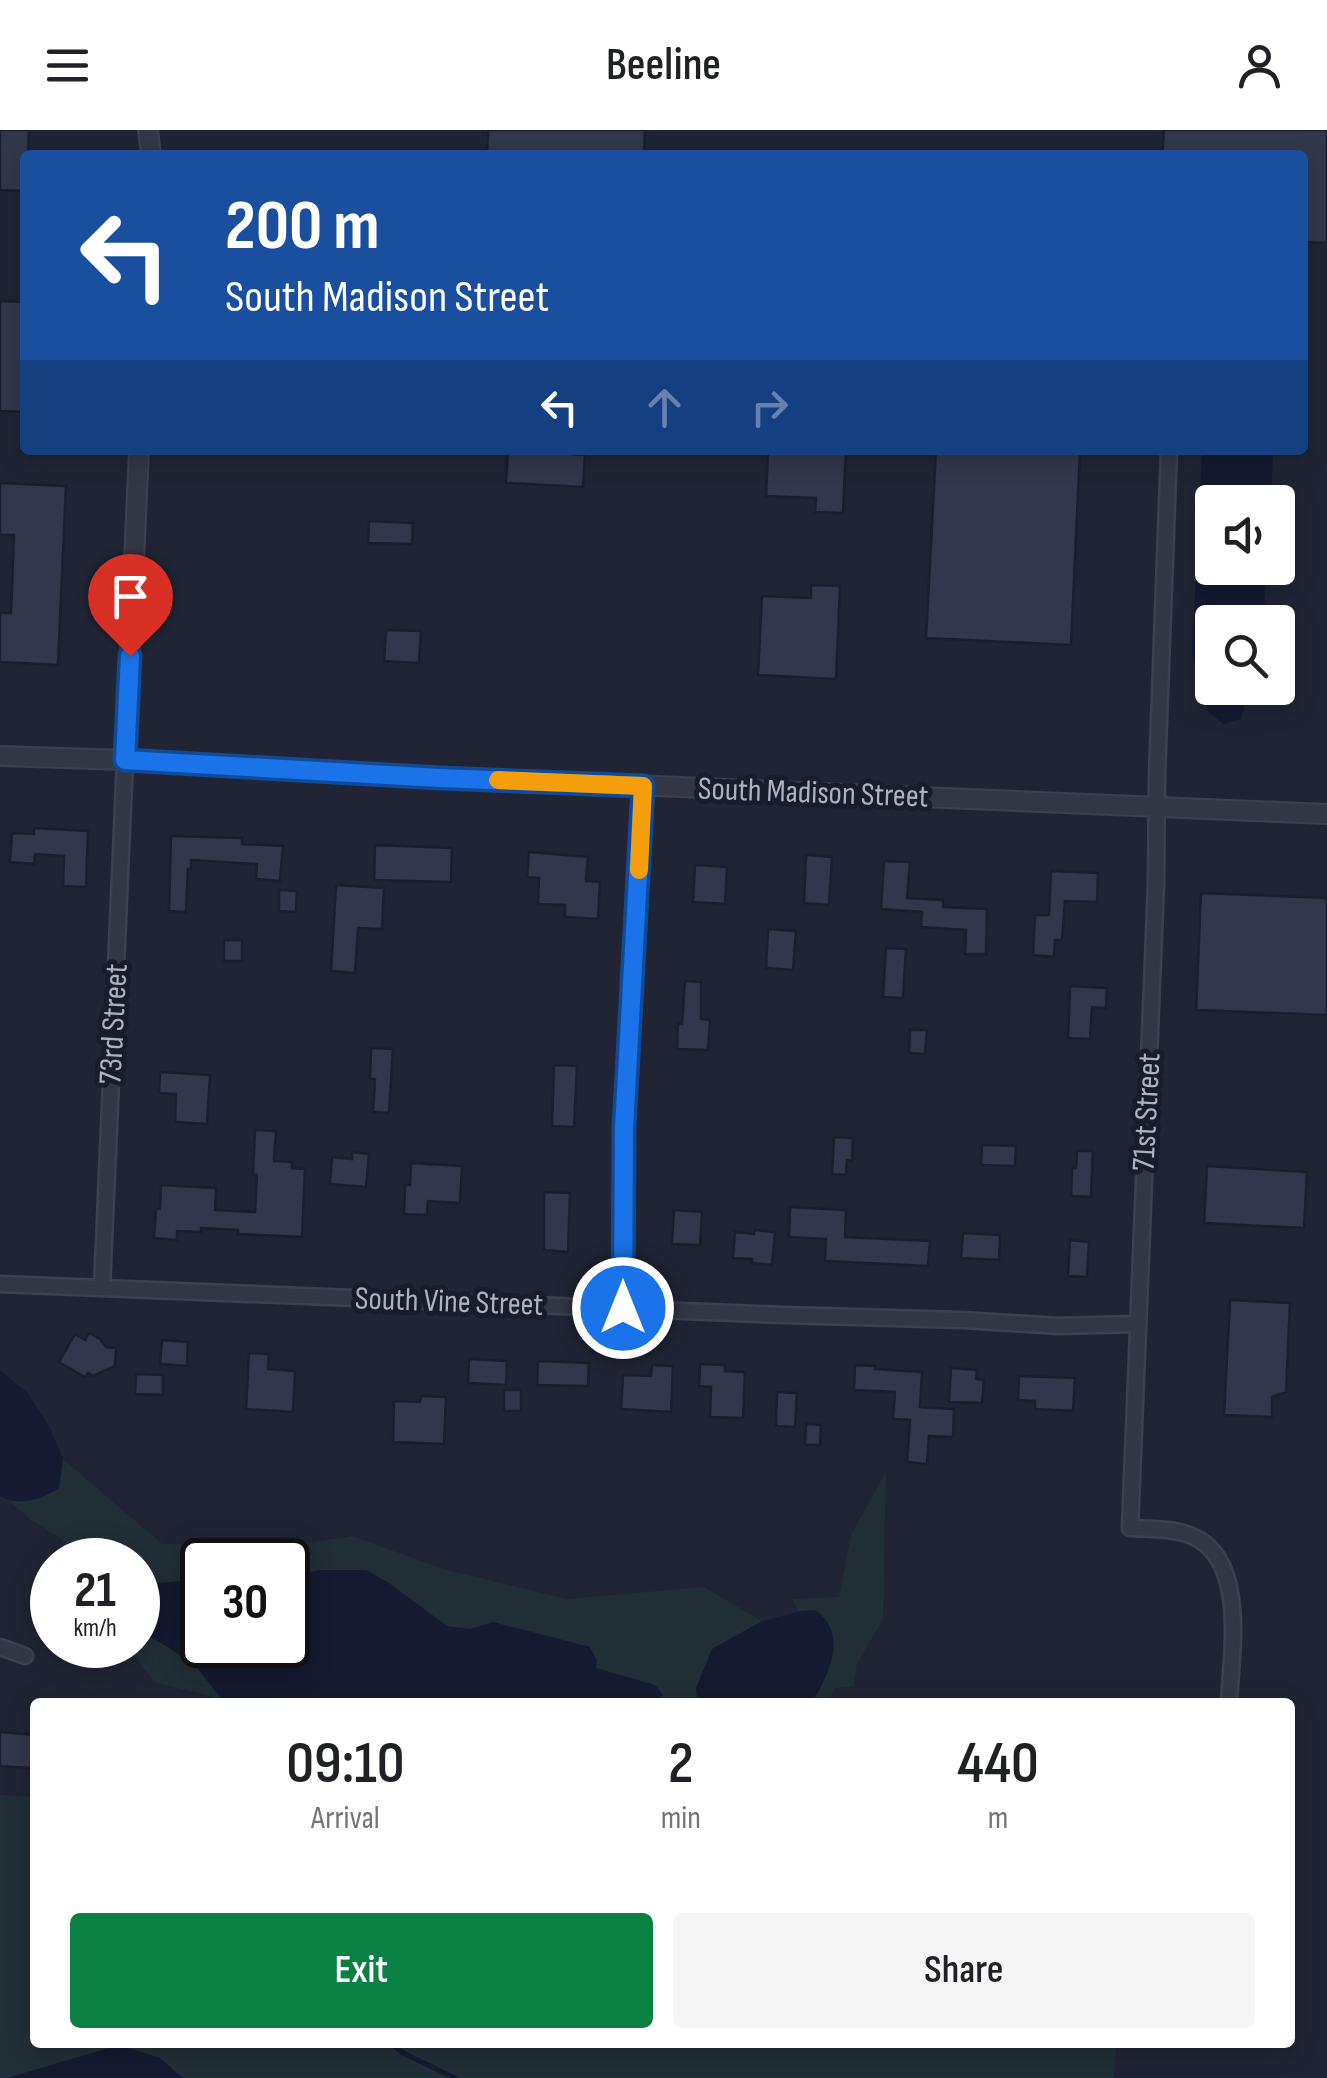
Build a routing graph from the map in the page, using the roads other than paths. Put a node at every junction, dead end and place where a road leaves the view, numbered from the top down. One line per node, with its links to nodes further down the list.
1 (140, 455): 4 (street)
2 (1169, 455): 6 (street, 71st Street)
3 (0, 756): 4 (street, South Madison Street)
4 (125, 760): 5 (street, South Madison Street); 9 (street, 73rd Street)
5 (643, 786): 6 (street, South Madison Street); 10 (street)
6 (1156, 806): 7 (street, South Madison Street); 11 (street, 71st Street)
7 (1327, 814)
8 (0, 1284): 9 (street, South Vine Street)
9 (102, 1288): 10 (street, South Vine Street)
10 (623, 1308): 11 (street, South Vine Street)
11 (1137, 1324): 14 (street, 71st Street)
12 (0, 1647): 13 (street)
13 (25, 1656)
14 (1229, 1698)

